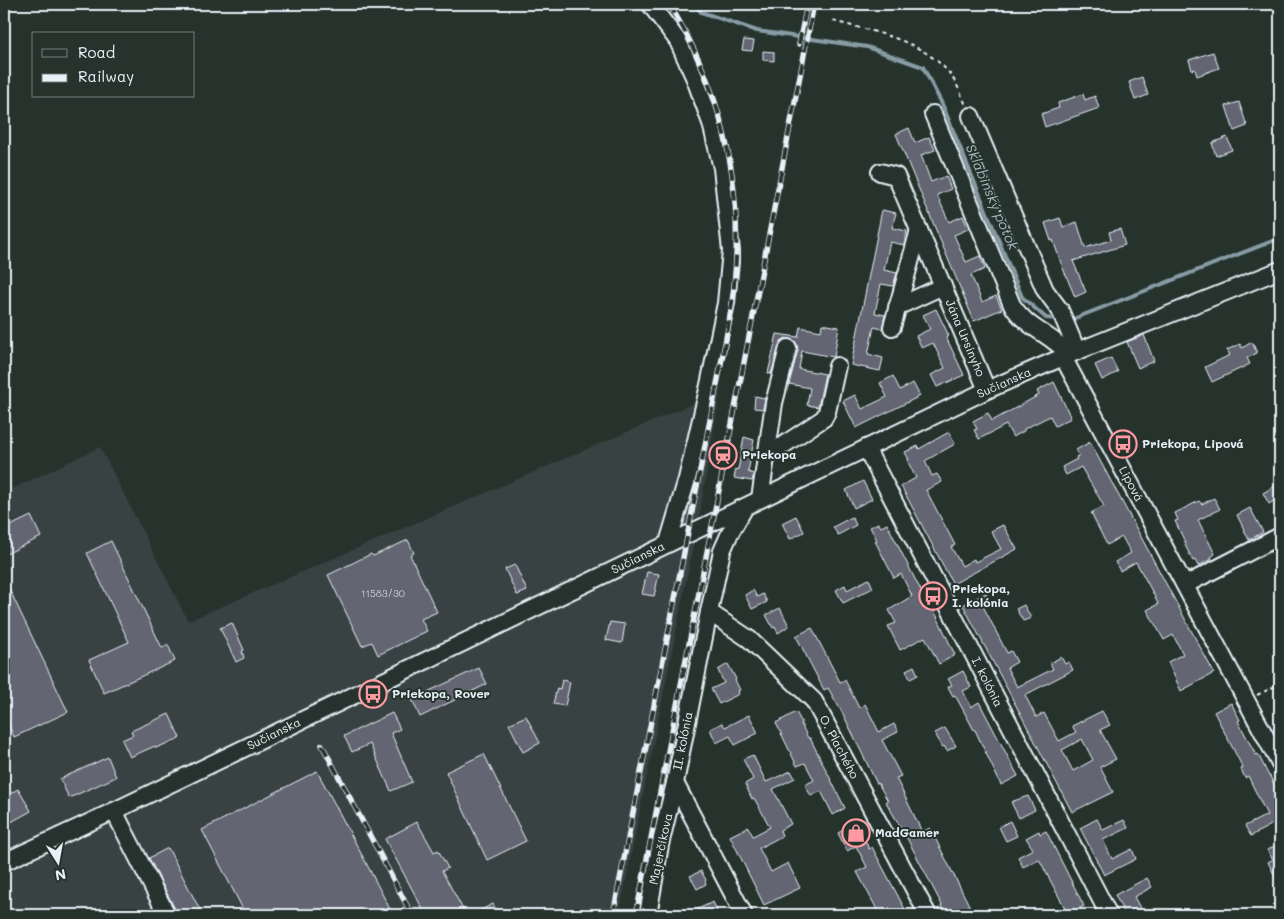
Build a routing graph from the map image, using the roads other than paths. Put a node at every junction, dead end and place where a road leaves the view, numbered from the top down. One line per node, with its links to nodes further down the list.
1 (650, 4): 18 (street)
2 (933, 114): 11 (street)
3 (971, 116): 11 (street)
4 (880, 172): 5 (street, Jána Ursínyho)
5 (919, 230): 7 (street, Jána Ursínyho); 8 (street)
6 (1280, 270): 11 (street, Sučianska)
7 (942, 286): 8 (street, Jána Ursínyho); 13 (street, Jána Ursínyho)
8 (898, 307): 9 (street)
9 (892, 328)
10 (788, 348): 15 (street)
11 (1070, 351): 13 (street, Sučianska); 19 (street, Lipová)
12 (837, 366): 15 (street)
13 (987, 390): 14 (street, Sučianska)
14 (866, 448): 16 (street, Sučianska); 29 (street, I. kolónia)
15 (767, 456): 16 (street)
16 (752, 503): 18 (street, Sučianska); 20 (street, II. kolónia)
17 (1280, 536): 19 (street)
18 (668, 543): 23 (street, Sučianska)
19 (1185, 585): 21 (street, Lipová)
20 (709, 612): 22 (street, II. kolónia); 28 (street, O. Plachého)
21 (1280, 764)
22 (675, 783): 26 (street, Majerčíkova); 27 (street, II. kolónia)
23 (114, 811): 24 (street, Sučianska); 25 (street)
24 (4, 862)
25 (167, 915)
26 (648, 915)
27 (744, 915)
28 (928, 915)
29 (1108, 915)

